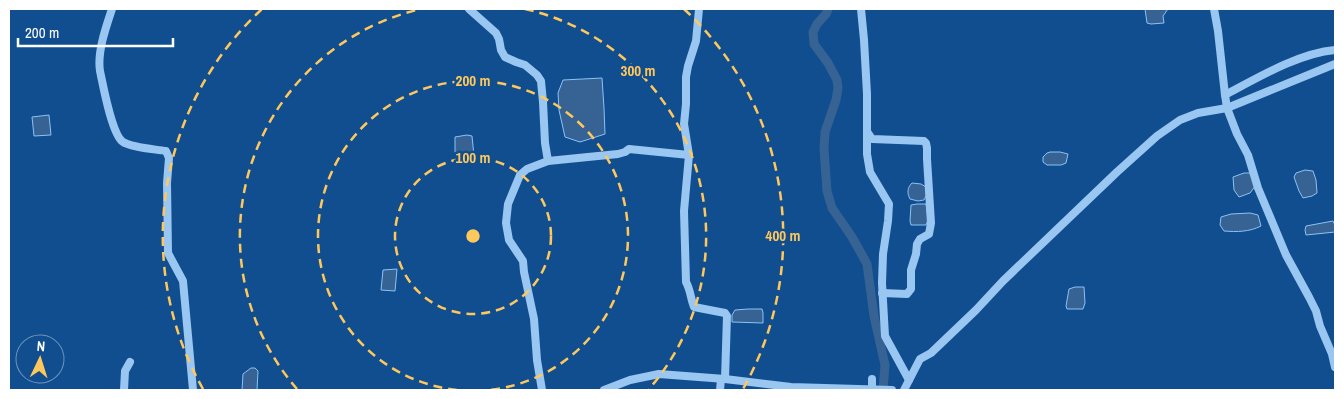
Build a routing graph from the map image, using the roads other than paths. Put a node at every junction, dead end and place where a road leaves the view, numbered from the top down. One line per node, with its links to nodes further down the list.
1 (112, 9): 20 (street)
2 (469, 9): 12 (street)
3 (699, 9): 11 (street)
4 (861, 9): 10 (street)
5 (1214, 9): 8 (street)
6 (1335, 50): 8 (street)
7 (1335, 64): 9 (street)
8 (1225, 95): 9 (street)
9 (1227, 108): 15 (street); 18 (street)
10 (868, 133): 13 (street); 13 (street)
11 (689, 155): 12 (street); 16 (street)
12 (548, 161): 21 (street)
13 (882, 293): 18 (street)
14 (130, 362): 19 (street)
15 (1335, 367)
16 (723, 379): 22 (street); 23 (street); 24 (street)
17 (872, 379): 24 (street)
18 (908, 380): 27 (street)
19 (124, 390)
20 (193, 390)
21 (542, 390)
22 (604, 390)
23 (720, 390)
24 (872, 390): 25 (street)
25 (879, 390): 26 (street)
26 (891, 390)
27 (904, 390)

